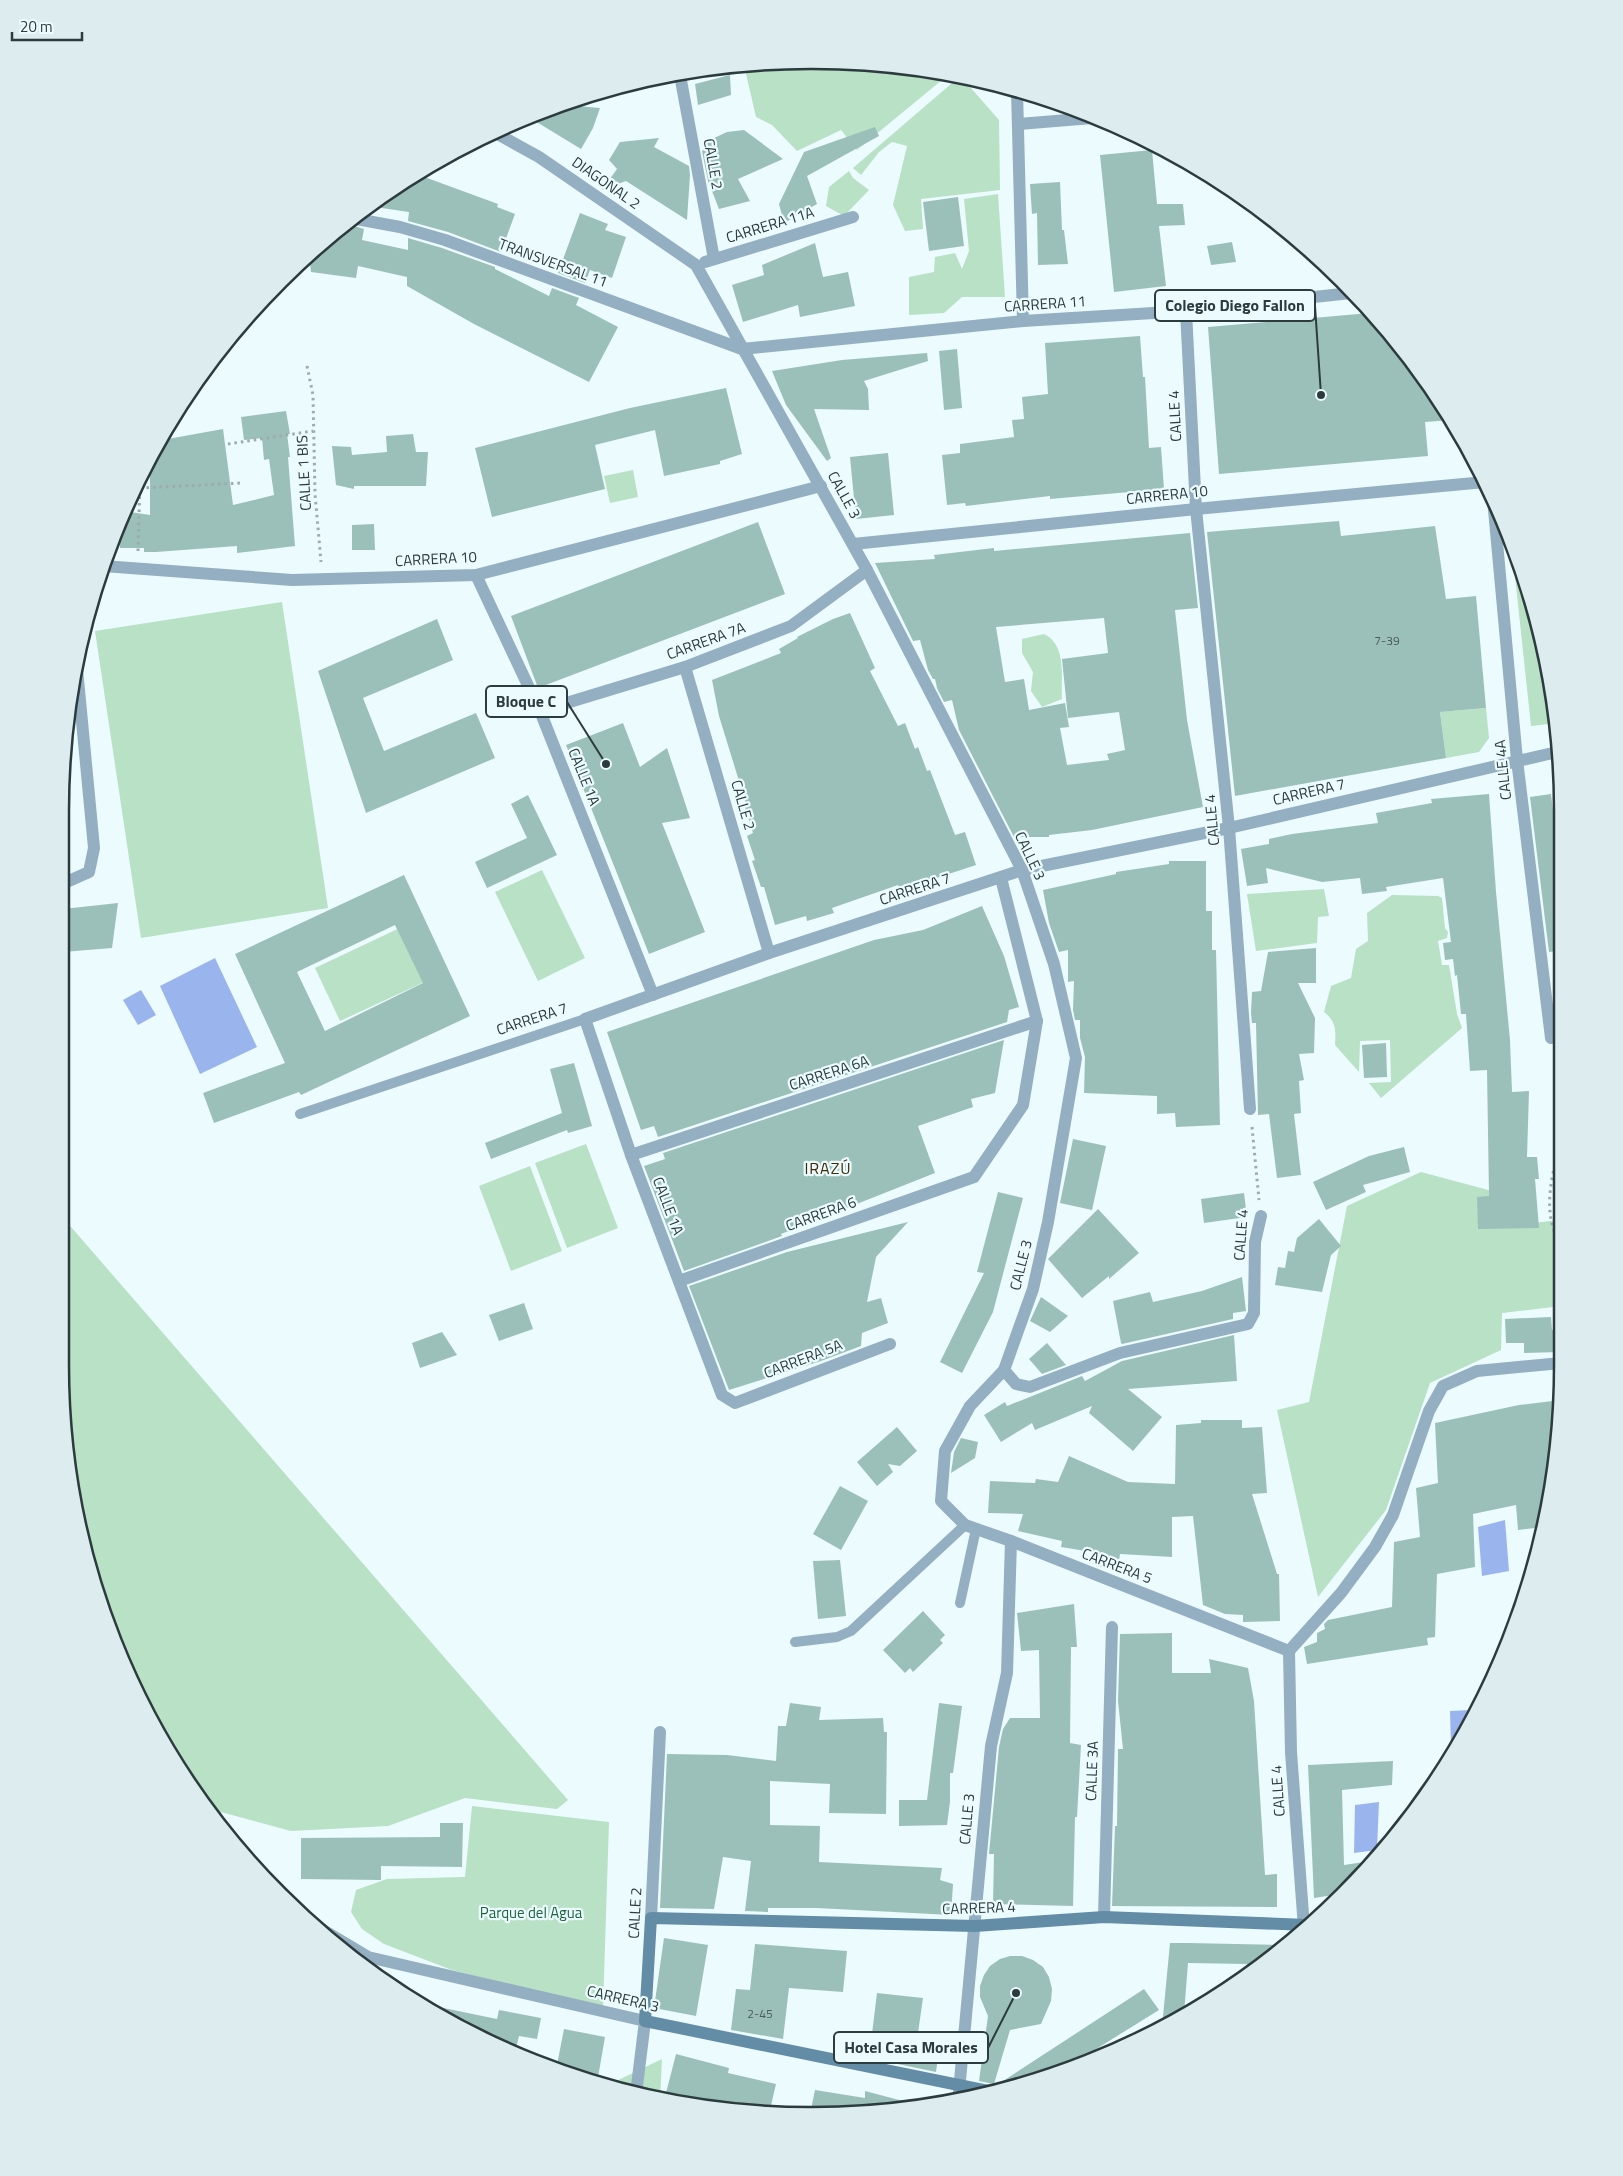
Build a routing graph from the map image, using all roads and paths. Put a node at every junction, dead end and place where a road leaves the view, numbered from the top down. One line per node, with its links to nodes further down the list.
1 (681, 81): 8 (street, CALLE 2)
2 (1017, 98): 4 (street)
3 (1080, 119): 4 (street)
4 (1019, 124): 12 (street)
5 (502, 136): 9 (street, DIAGONAL 2)
6 (853, 217): 8 (street, CARRERA 11A)
7 (362, 220): 13 (street, TRANSVERSAL 11)
8 (714, 259): 9 (street, CARRERA 11A)
9 (696, 265): 13 (street, CALLE 3)
10 (1344, 294): 11 (street, CARRERA 11)
11 (1186, 310): 12 (street, CARRERA 11); 22 (street, CALLE 4)
12 (1023, 321): 13 (street, CARRERA 11)
13 (742, 349): 19 (street, CALLE 3)
14 (308, 366): 15 (path, CALLE 1 BIS)
15 (314, 431): 16 (path); 29 (path, CALLE 1 BIS)
16 (228, 444)
17 (242, 483): 20 (path)
18 (1478, 483): 22 (street, CARRERA 10)
19 (821, 486): 24 (street, CALLE 3); 28 (street, CARRERA 10)
20 (143, 488)
21 (140, 494): 26 (path)
22 (1196, 509): 24 (street, CARRERA 10); 35 (street, CALLE 4)
23 (1495, 521): 34 (street, CALLE 4A)
24 (853, 544): 27 (street, CALLE 3)
25 (110, 567): 26 (street, CARRERA 10)
26 (138, 569): 29 (street, CARRERA 10)
27 (867, 570): 30 (street, CARRERA 7A); 36 (street, CALLE 3)
28 (476, 575): 29 (street, CARRERA 10); 32 (street, CALLE 1A)
29 (322, 580)
30 (685, 667): 32 (street, CARRERA 7A); 39 (street, CALLE 2)
31 (79, 691): 38 (street)
32 (540, 711): 40 (street, CALLE 1A)
33 (1552, 753): 34 (street, CARRERA 7)
34 (1518, 760): 35 (street, CARRERA 7); 43 (street, CALLE 4A)
35 (1229, 828): 36 (street, CARRERA 7); 44 (street, CALLE 4)
36 (1022, 870): 37 (street, CARRERA 7); 53 (street, CALLE 3)
37 (1000, 878): 39 (street, CARRERA 7); 42 (street)
38 (69, 881)
39 (769, 953): 40 (street, CARRERA 7)
40 (653, 995): 41 (street, CARRERA 7)
41 (585, 1019): 45 (lane, CARRERA 7); 46 (street, CALLE 1A)
42 (1037, 1021): 46 (street, CARRERA 6A); 50 (street, CARRERA 6)
43 (1551, 1038)
44 (1250, 1109): 48 (path, CALLE 4)
45 (300, 1114)
46 (632, 1155): 50 (street, CALLE 1A)
47 (1554, 1166): 49 (path)
48 (1261, 1216): 53 (street, CALLE 4)
49 (1554, 1230)
50 (679, 1282): 54 (street, CALLE 1A)
51 (890, 1344): 54 (street, CARRERA 5A)
52 (1554, 1364): 61 (street)
53 (1004, 1370): 55 (street, CALLE 3)
54 (728, 1400)
55 (940, 1501): 56 (street, CARRERA 5)
56 (970, 1527): 57 (street, CARRERA 5); 58 (lane); 60 (lane)
57 (1011, 1541): 61 (street, CARRERA 5); 66 (street, CALLE 3)
58 (960, 1603)
59 (1112, 1627): 63 (street, CALLE 3A)
60 (795, 1642)
61 (1289, 1651): 65 (street, CALLE 4)
62 (660, 1732): 64 (street, CALLE 2)
63 (1104, 1917): 66 (street, CARRERA 4); 67 (street, CARRERA 4)
64 (651, 1918): 66 (street, CARRERA 4); 69 (street, CALLE 2)
65 (1305, 1920)
66 (975, 1926): 70 (street, CALLE 3)
67 (1298, 1926)
68 (350, 1947): 69 (street, CARRERA 3)
69 (645, 2021): 70 (street, CARRERA 3); 71 (street, CALLE 2)
70 (960, 2085): 72 (street, CARRERA 3); 73 (street, CALLE 3)
71 (637, 2086)
72 (976, 2088)
73 (959, 2092)

